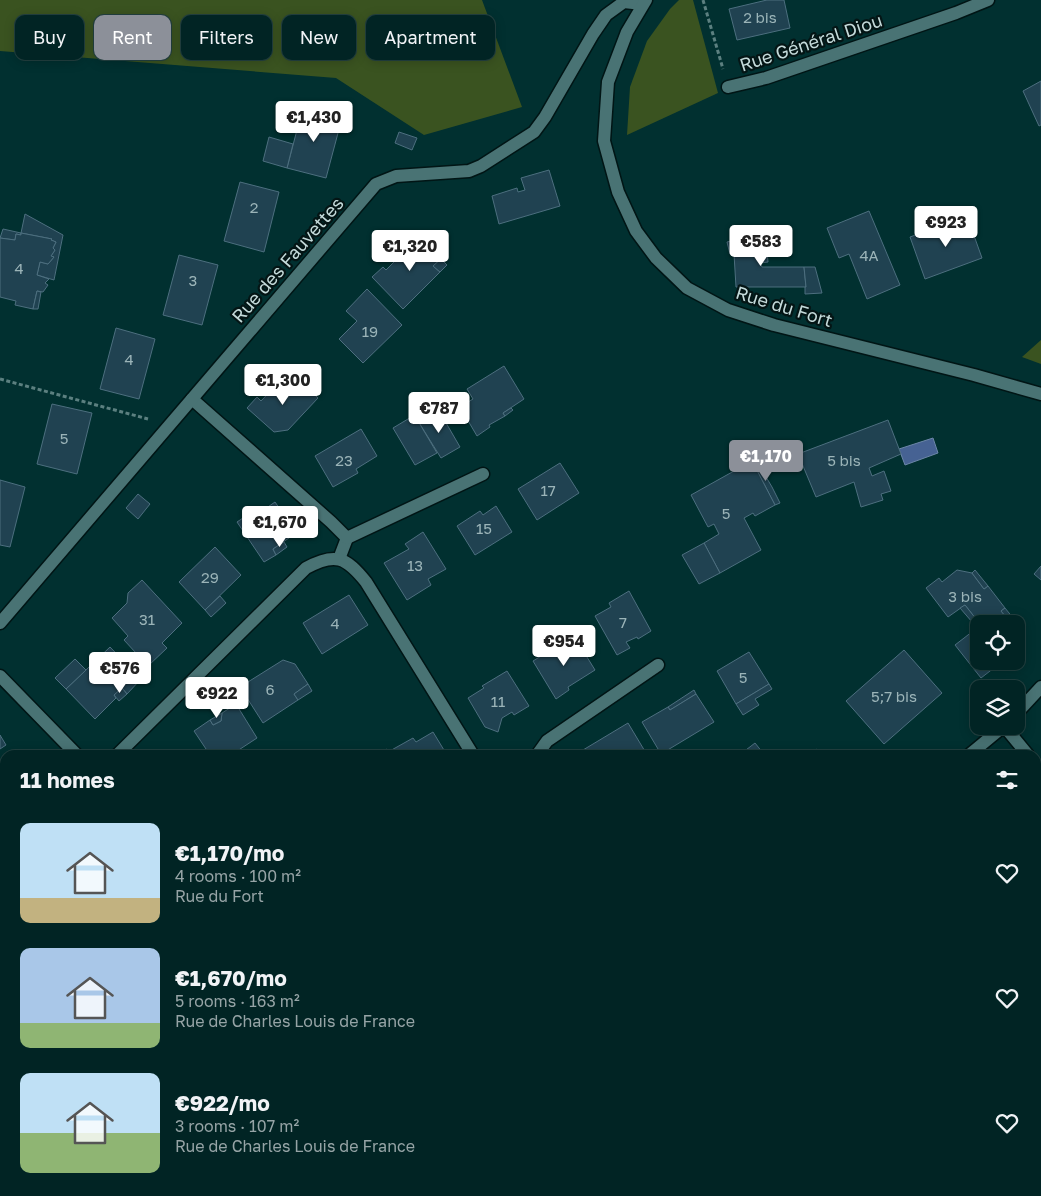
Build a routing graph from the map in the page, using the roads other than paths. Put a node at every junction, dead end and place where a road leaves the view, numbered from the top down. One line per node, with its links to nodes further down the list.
1 (988, 0): 3 (street, Rue Général Diou)
2 (644, 2): 4 (street, Rue du Fort); 5 (street, Rue des Fauvettes)
3 (728, 87)
4 (1041, 394)
5 (192, 399): 7 (street); 9 (street, Rue des Fauvettes)
6 (483, 474): 7 (street)
7 (347, 538): 8 (street)
8 (339, 559): 17 (street); 18 (street)
9 (0, 623)
10 (658, 665): 19 (street)
11 (0, 676): 16 (street)
12 (1041, 687): 13 (street)
13 (1025, 704)
14 (993, 735): 20 (street)
15 (1011, 735): 21 (street)
16 (72, 750)
17 (122, 750)
18 (470, 750)
19 (541, 750)
20 (975, 750)
21 (1024, 750)

